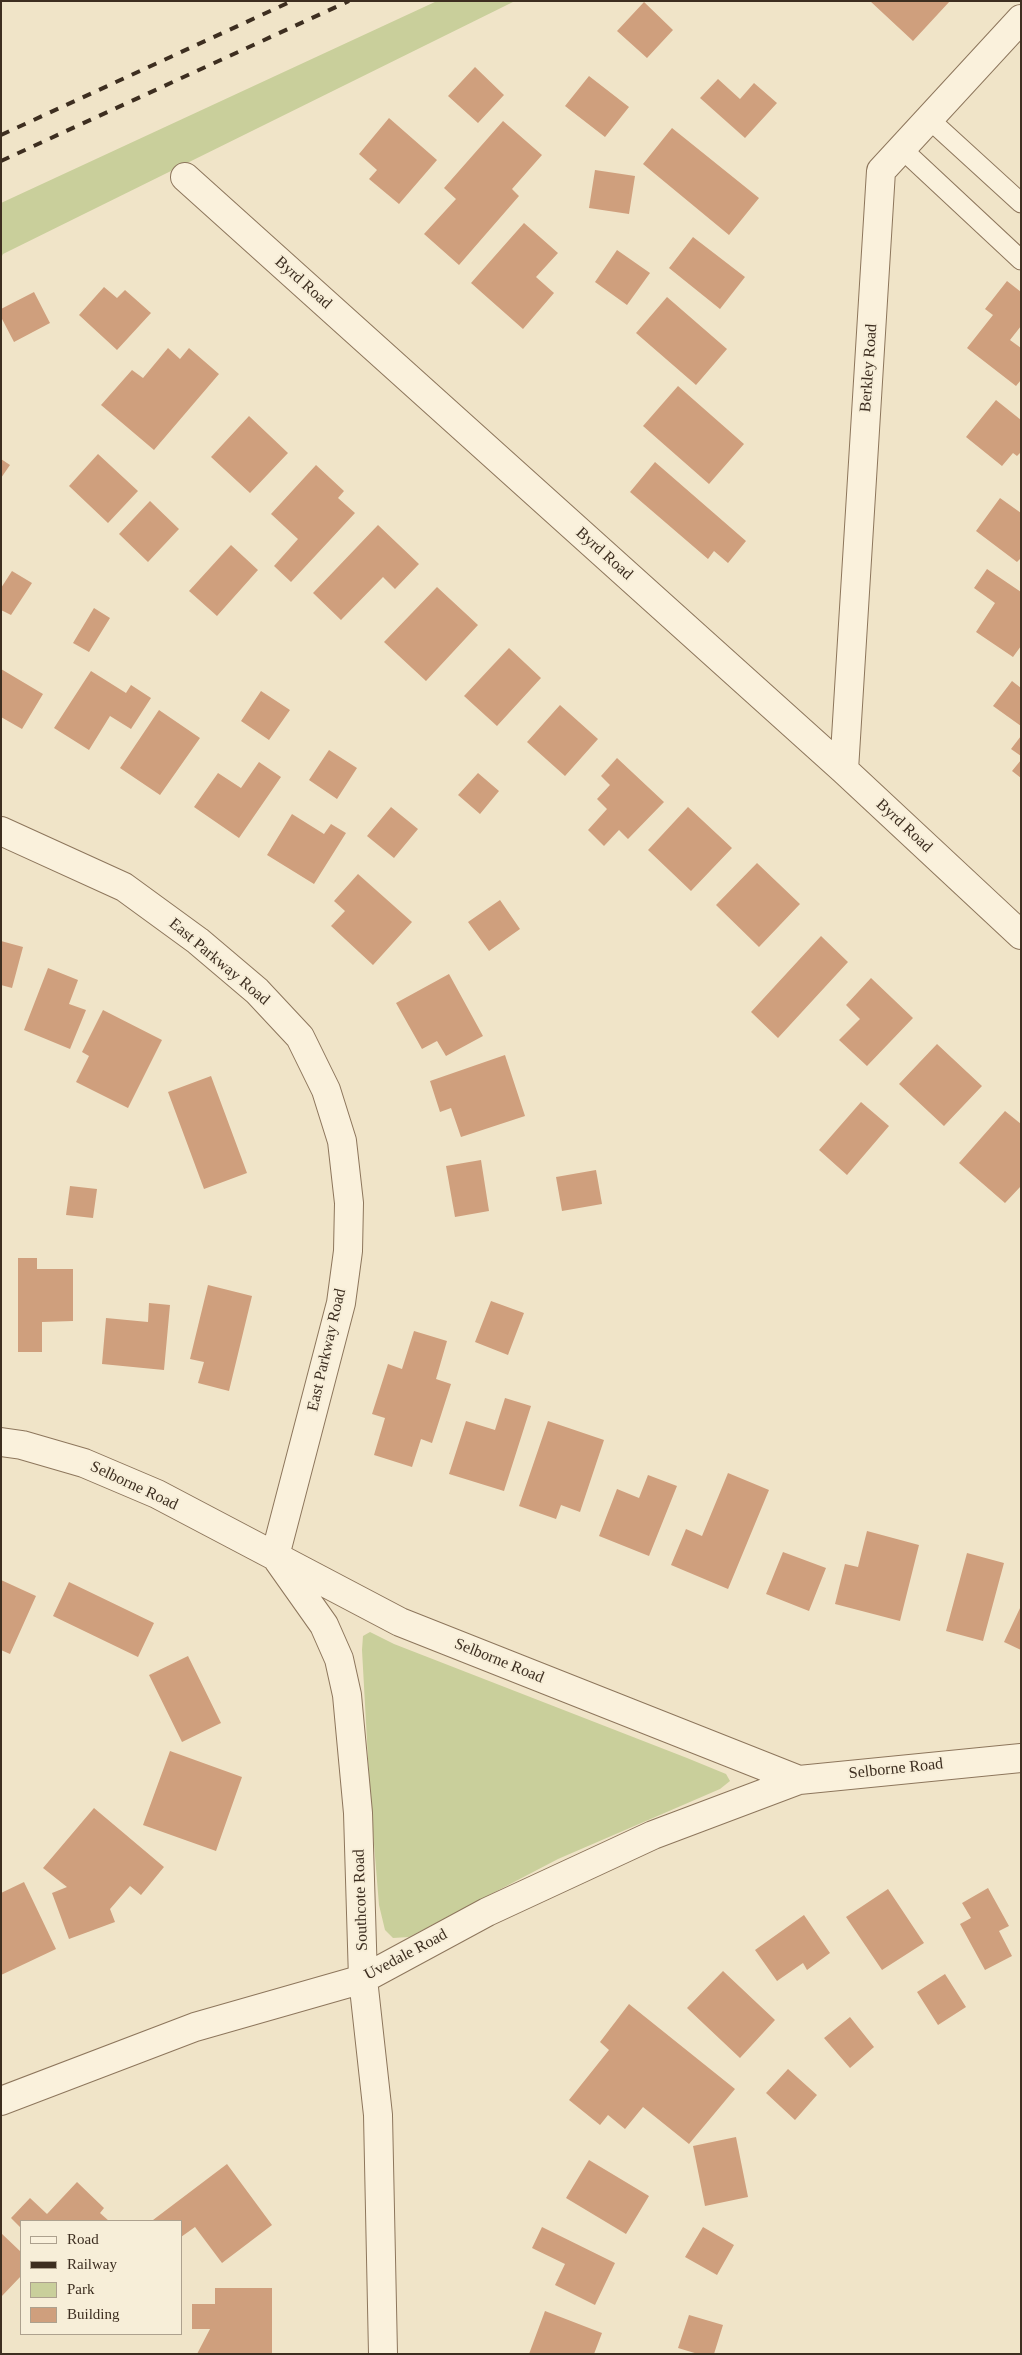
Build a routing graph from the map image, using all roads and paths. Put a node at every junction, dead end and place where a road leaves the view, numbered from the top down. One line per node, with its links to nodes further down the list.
1 (1021, 19): 2 (street, Berkley Road)
2 (929, 119): 3 (street, Berkley Road); 5 (lane)
3 (902, 149): 6 (lane); 7 (street, Berkley Road)
4 (185, 177): 7 (street, Byrd Road)
5 (1021, 203)
6 (1021, 260)
7 (844, 770): 9 (street, Byrd Road)
8 (1, 830): 11 (street, East Parkway Road)
9 (1021, 935)
10 (1, 1442): 11 (street, Selborne Road)
11 (275, 1556): 13 (street, Selborne Road); 14 (street, Southcote Road)
12 (1021, 1758): 13 (street, Selborne Road)
13 (799, 1780): 14 (street, Uvedale Road)
14 (364, 1979): 15 (street, Uvedale Road); 16 (street, Southcote Road)
15 (1, 2101)
16 (383, 2354)

